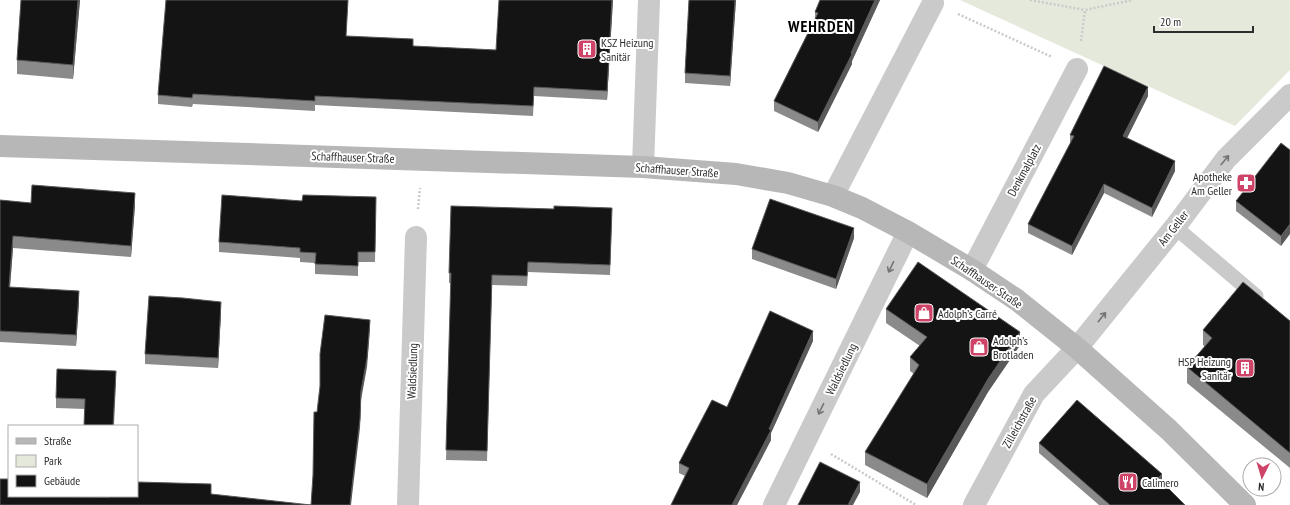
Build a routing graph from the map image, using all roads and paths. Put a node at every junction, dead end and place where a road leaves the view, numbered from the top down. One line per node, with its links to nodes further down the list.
1 (649, 0): 10 (street)
2 (1030, 0): 5 (path)
3 (1133, 0): 5 (path)
4 (934, 3): 6 (path); 11 (street)
5 (1085, 10): 6 (path)
6 (1077, 69): 15 (street, Denkmalplatz)
7 (1290, 95): 12 (street, Am Geller, one-way to 7)
8 (0, 146): 9 (street, Schaffhauser Straße)
9 (422, 160): 10 (street, Schaffhauser Straße); 14 (path)
10 (643, 167): 11 (street, Schaffhauser Straße)
11 (833, 196): 13 (street, Schaffhauser Straße)
12 (1175, 227): 16 (lane); 17 (street, Am Geller, one-way to 12)
13 (908, 232): 15 (street, Schaffhauser Straße); 18 (street, Waldsiedlung, one-way to 18)
14 (416, 237): 19 (street, Waldsiedlung)
15 (972, 270): 17 (street, Schaffhauser Straße)
16 (1266, 305)
17 (1077, 348): 22 (street, Zilleichstraße); 23 (street, Schaffhauser Straße)
18 (806, 439): 20 (street, Waldsiedlung); 21 (path)
19 (408, 505)
20 (774, 505)
21 (916, 505)
22 (974, 505)
23 (1245, 505)

